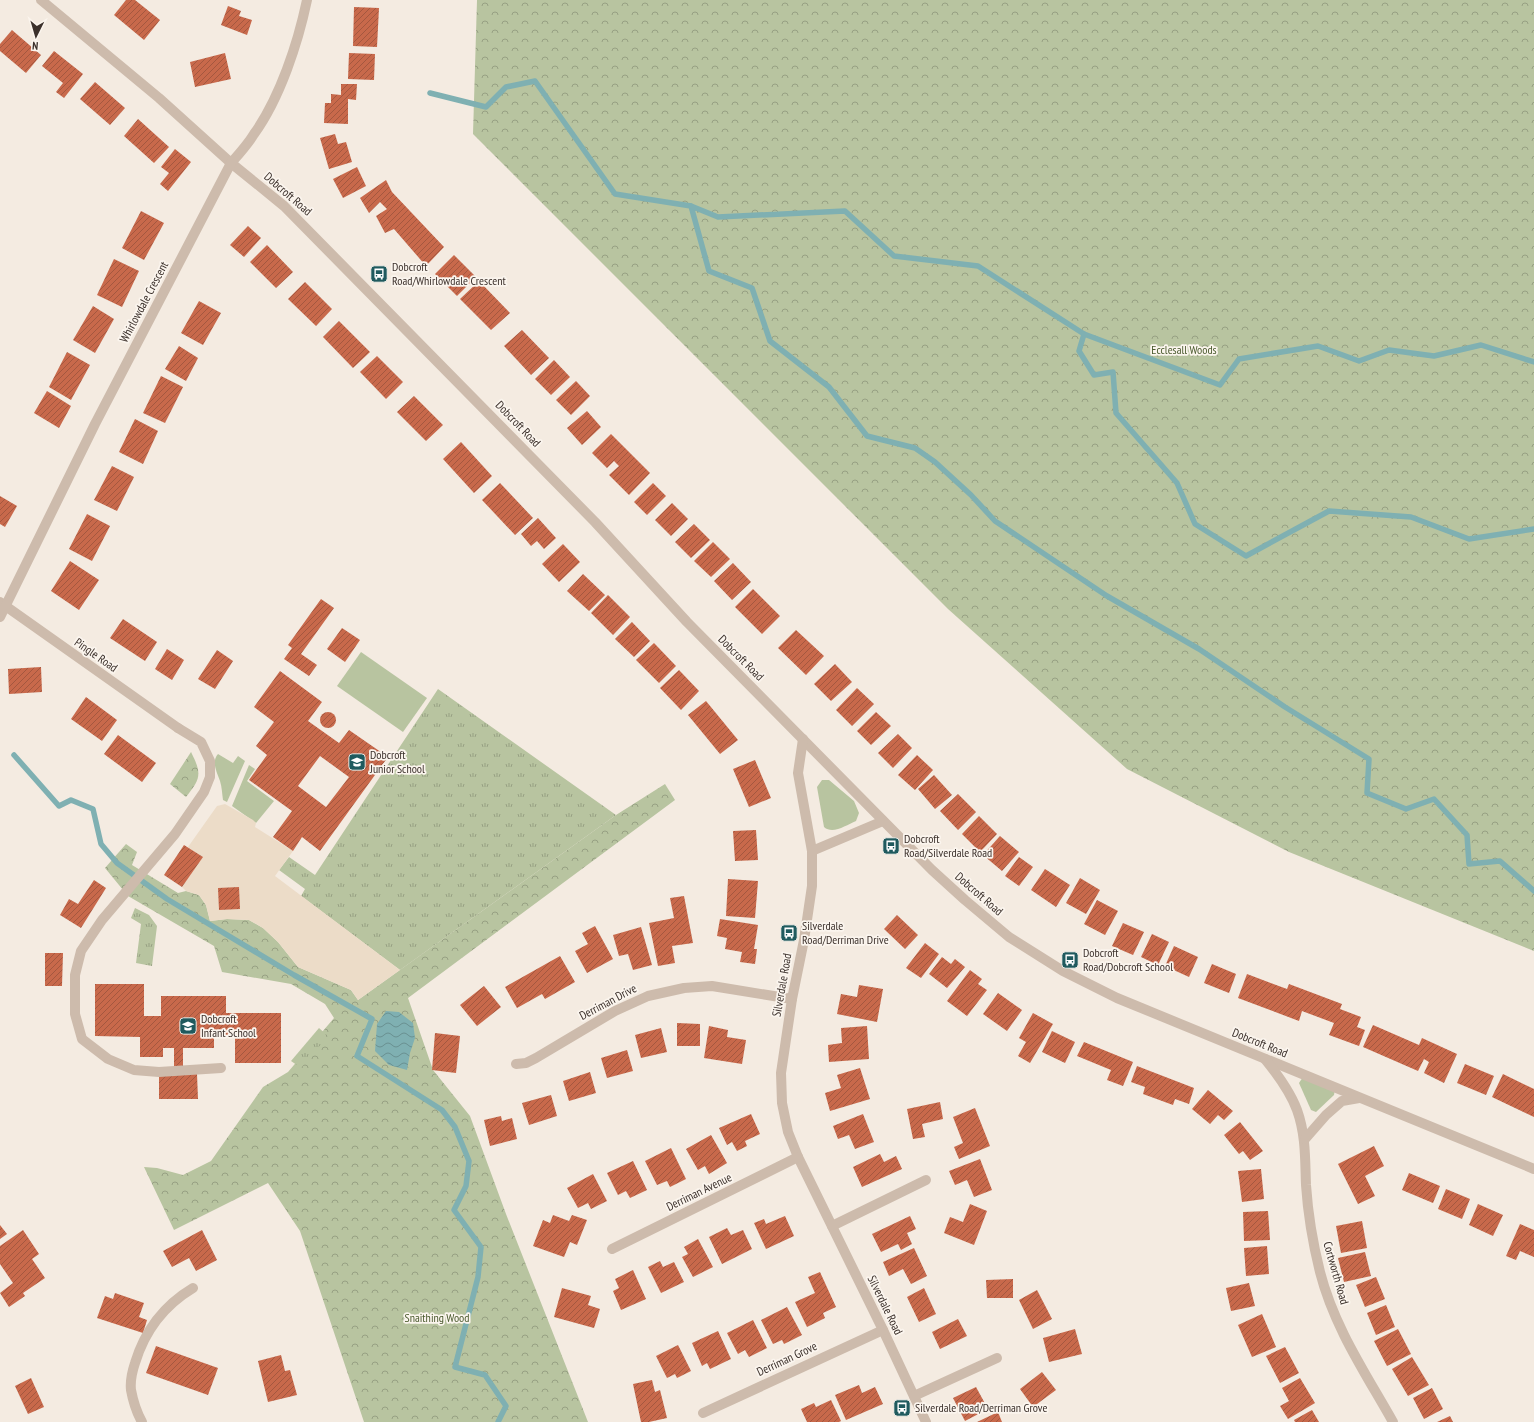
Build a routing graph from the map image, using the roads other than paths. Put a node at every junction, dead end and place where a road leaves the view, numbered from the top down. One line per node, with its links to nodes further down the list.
1 (41, 0): 3 (street, Dobcroft Road)
2 (307, 0): 3 (street, Whirlowdale Crescent)
3 (231, 163): 4 (street, Whirlowdale Crescent); 6 (street, Dobcroft Road)
4 (3, 605): 5 (street, Whirlowdale Crescent); 12 (street, Pingle Road)
5 (0, 617)
6 (803, 739): 7 (street, Dobcroft Road); 8 (street, Silverdale Road)
7 (883, 821): 8 (street); 10 (street, Dobcroft Road)
8 (812, 851): 9 (street, Silverdale Road)
9 (792, 999): 11 (street, Derriman Drive); 15 (street, Silverdale Road)
10 (1265, 1059): 13 (street, Dobcroft Road); 14 (street, Cortworth Road)
11 (516, 1064)
12 (221, 1068)
13 (1359, 1098): 14 (street); 16 (street, Dobcroft Road)
14 (1305, 1139): 27 (street, Cortworth Road)
15 (798, 1157): 18 (street, Silverdale Road); 19 (street, Derriman Avenue)
16 (1534, 1170)
17 (926, 1180): 18 (street)
18 (832, 1226): 21 (street, Silverdale Road)
19 (612, 1250)
20 (193, 1288): 25 (street)
21 (883, 1330): 23 (street, Silverdale Road); 24 (street, Derriman Grove)
22 (997, 1358): 23 (street)
23 (914, 1396): 26 (street, Silverdale Road)
24 (703, 1413)
25 (142, 1422)
26 (926, 1422)
27 (1394, 1422)

